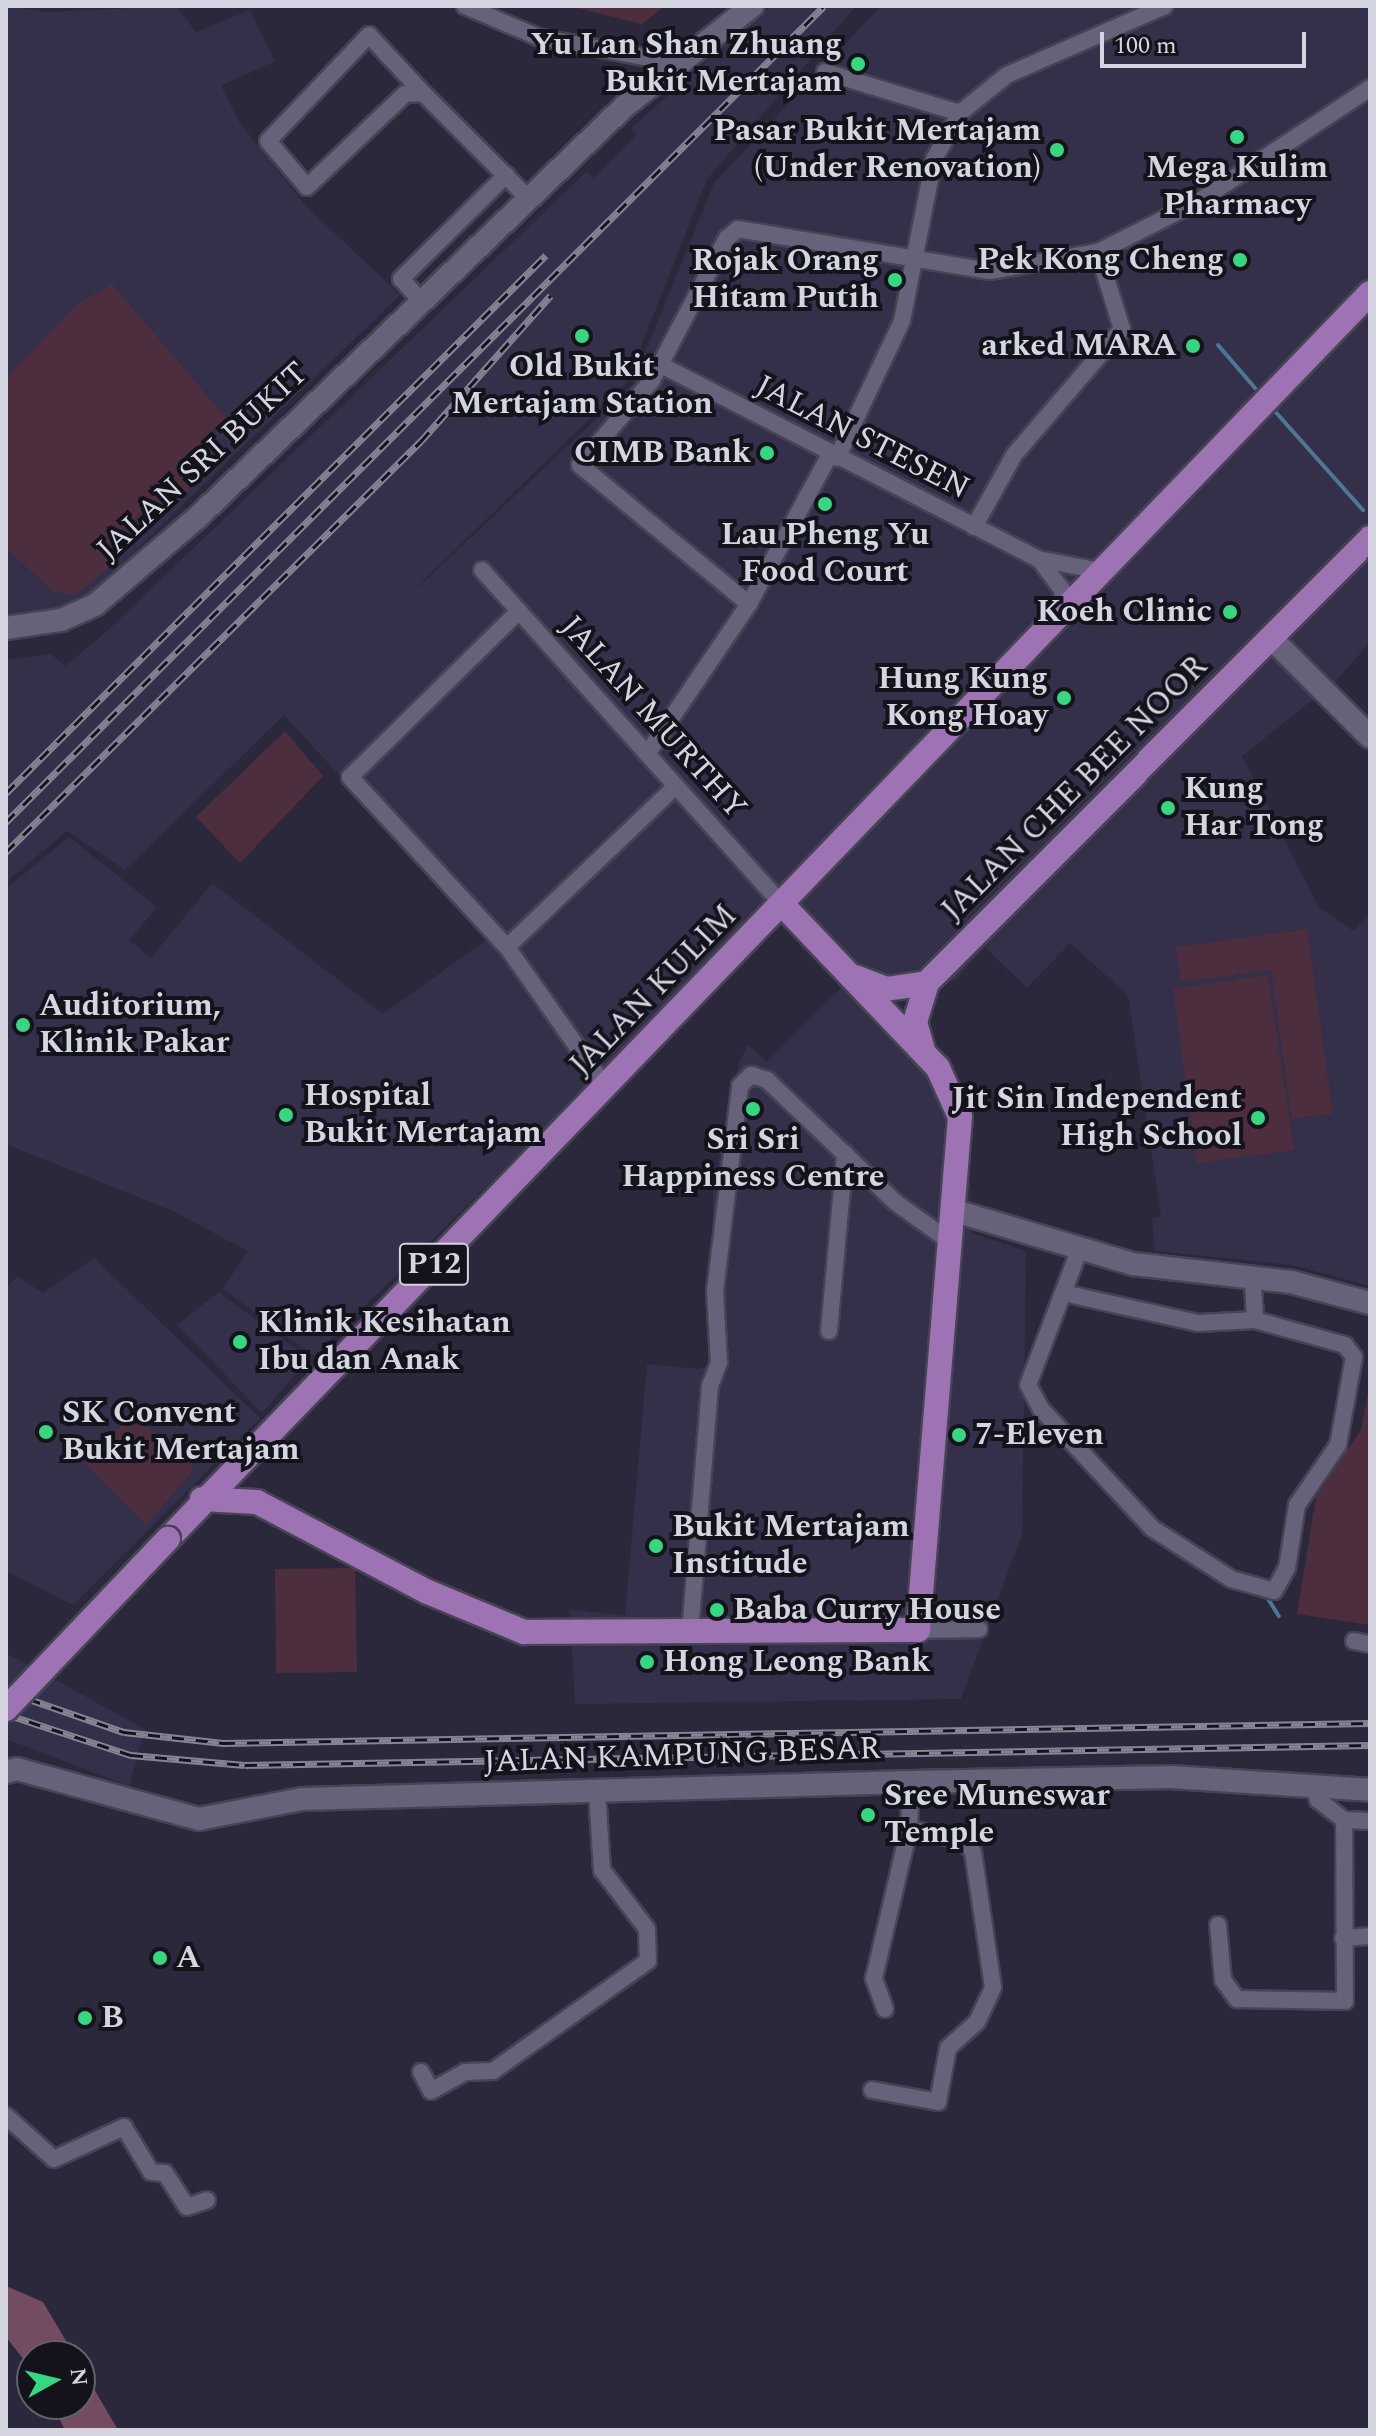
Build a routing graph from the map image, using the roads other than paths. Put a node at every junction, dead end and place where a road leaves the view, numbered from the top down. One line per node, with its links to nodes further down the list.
1 (465, 6): 4 (street)
2 (752, 6): 4 (street, JALAN SRI BUKIT)
3 (1165, 6): 8 (street)
4 (675, 63): 10 (street, JALAN SRI BUKIT)
5 (825, 72): 8 (street)
6 (1370, 88): 11 (street)
7 (423, 93): 7 (street); 9 (street)
8 (960, 113): 12 (street)
9 (506, 175): 10 (street); 14 (street)
10 (528, 198): 14 (street, JALAN SRI BUKIT)
11 (1098, 252): 12 (street); 17 (street)
12 (916, 264): 15 (street); 16 (street)
13 (1370, 293): 21 (main road, JALAN KULIM)
14 (422, 302): 25 (street, JALAN SRI BUKIT)
15 (661, 365): 16 (street, JALAN STESEN); 22 (street)
16 (834, 456): 17 (street, JALAN STESEN); 22 (street)
17 (974, 527): 19 (street, JALAN STESEN)
18 (1370, 538): 26 (main road, JALAN CHE BEE NOOR)
19 (1038, 559): 21 (street, JALAN STESEN); 24 (street, JALAN STESEN)
20 (482, 570): 23 (street, JALAN MURTHY)
21 (1102, 571): 24 (main road, JALAN KULIM)
22 (749, 604): 28 (street)
23 (519, 611): 28 (street, JALAN MURTHY); 31 (street)
24 (1057, 618): 30 (main road, JALAN KULIM)
25 (6, 628)
26 (1270, 637): 27 (street); 33 (main road, JALAN CHE BEE NOOR)
27 (1370, 737)
28 (647, 754): 29 (street, JALAN MURTHY)
29 (676, 786): 30 (street, JALAN MURTHY); 31 (street)
30 (782, 904): 32 (main road); 35 (main road, JALAN KULIM / P12)
31 (507, 947): 35 (street)
32 (846, 972): 33 (main road); 34 (main road)
33 (927, 983): 34 (main road)
34 (926, 1055): 37 (main road)
35 (606, 1088): 45 (main road, JALAN KULIM / P12)
36 (845, 1154): 38 (street); 44 (street); 50 (street)
37 (955, 1211): 38 (main road); 39 (street)
38 (952, 1243): 49 (main road)
39 (1080, 1248): 40 (street); 41 (street)
40 (1253, 1282): 42 (street); 43 (street)
41 (1068, 1294): 43 (street); 43 (street)
42 (1370, 1303)
43 (1255, 1320)
44 (829, 1331)
45 (262, 1440): 46 (main road, JALAN KULIM / P12); 47 (main road)
46 (202, 1499): 47 (main road); 51 (main road, JALAN KULIM / P12, bridge)
47 (257, 1502): 50 (main road)
48 (979, 1629): 49 (street)
49 (918, 1630): 50 (main road)
50 (690, 1634)
51 (6, 1709)
52 (6, 1772): 55 (street, JALAN KAMPUNG BESAR)
53 (911, 1782): 54 (street, JALAN KAMPUNG BESAR); 55 (street, JALAN KAMPUNG BESAR); 59 (street)
54 (1314, 1786): 56 (street, JALAN KAMPUNG BESAR); 57 (street)
55 (597, 1790): 64 (street)
56 (1370, 1790)
57 (1344, 1820): 58 (street); 62 (street)
58 (1370, 1821)
59 (909, 1829): 63 (street); 65 (street)
60 (1218, 1925): 62 (street)
61 (1370, 1936): 62 (street)
62 (1343, 1938)
63 (885, 2009)
64 (421, 2072)
65 (872, 2090)
66 (6, 2116): 67 (street)
67 (207, 2200)

